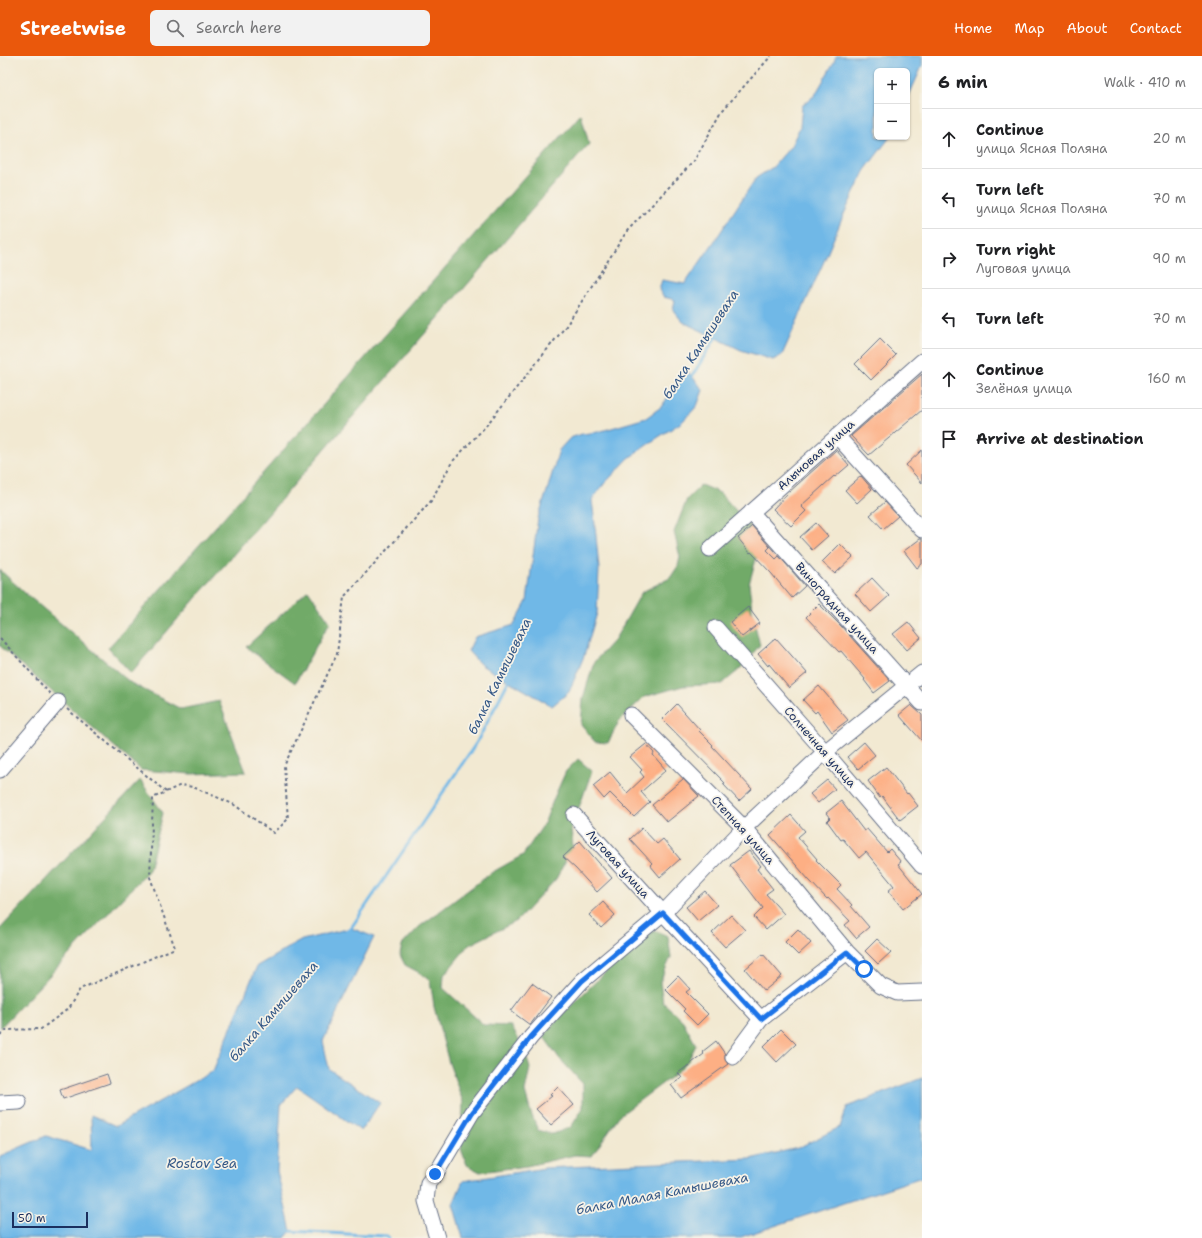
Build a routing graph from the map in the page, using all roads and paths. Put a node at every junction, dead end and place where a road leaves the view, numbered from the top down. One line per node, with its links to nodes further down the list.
1 (771, 56): 16 (path)
2 (921, 362): 3 (street, Алычовая улица)
3 (837, 436): 4 (street, Алычовая улица); 5 (street)
4 (751, 512): 6 (street, Алычовая улица); 10 (street, Виноградная улица)
5 (922, 530)
6 (710, 549)
7 (716, 628): 14 (street, Солнечная улица)
8 (0, 638): 11 (path)
9 (922, 673): 10 (street)
10 (907, 687): 12 (street, Виноградная улица); 14 (street)
11 (58, 702): 15 (street); 16 (path)
12 (922, 703)
13 (631, 715): 18 (street, Степная улица)
14 (825, 752): 18 (street); 19 (street, Солнечная улица)
15 (0, 770)
16 (166, 792): 24 (path)
17 (574, 815): 20 (street, Луговая улица)
18 (744, 828): 20 (street); 21 (street, Степная улица)
19 (922, 866)
20 (663, 913): 23 (street, Луговая улица); 28 (street)
21 (847, 952): 22 (street, Степная улица); 23 (street)
22 (922, 992)
23 (761, 1019): 25 (street)
24 (0, 1035)
25 (733, 1056)
26 (19, 1102): 27 (street)
27 (0, 1104)
28 (437, 1238)

